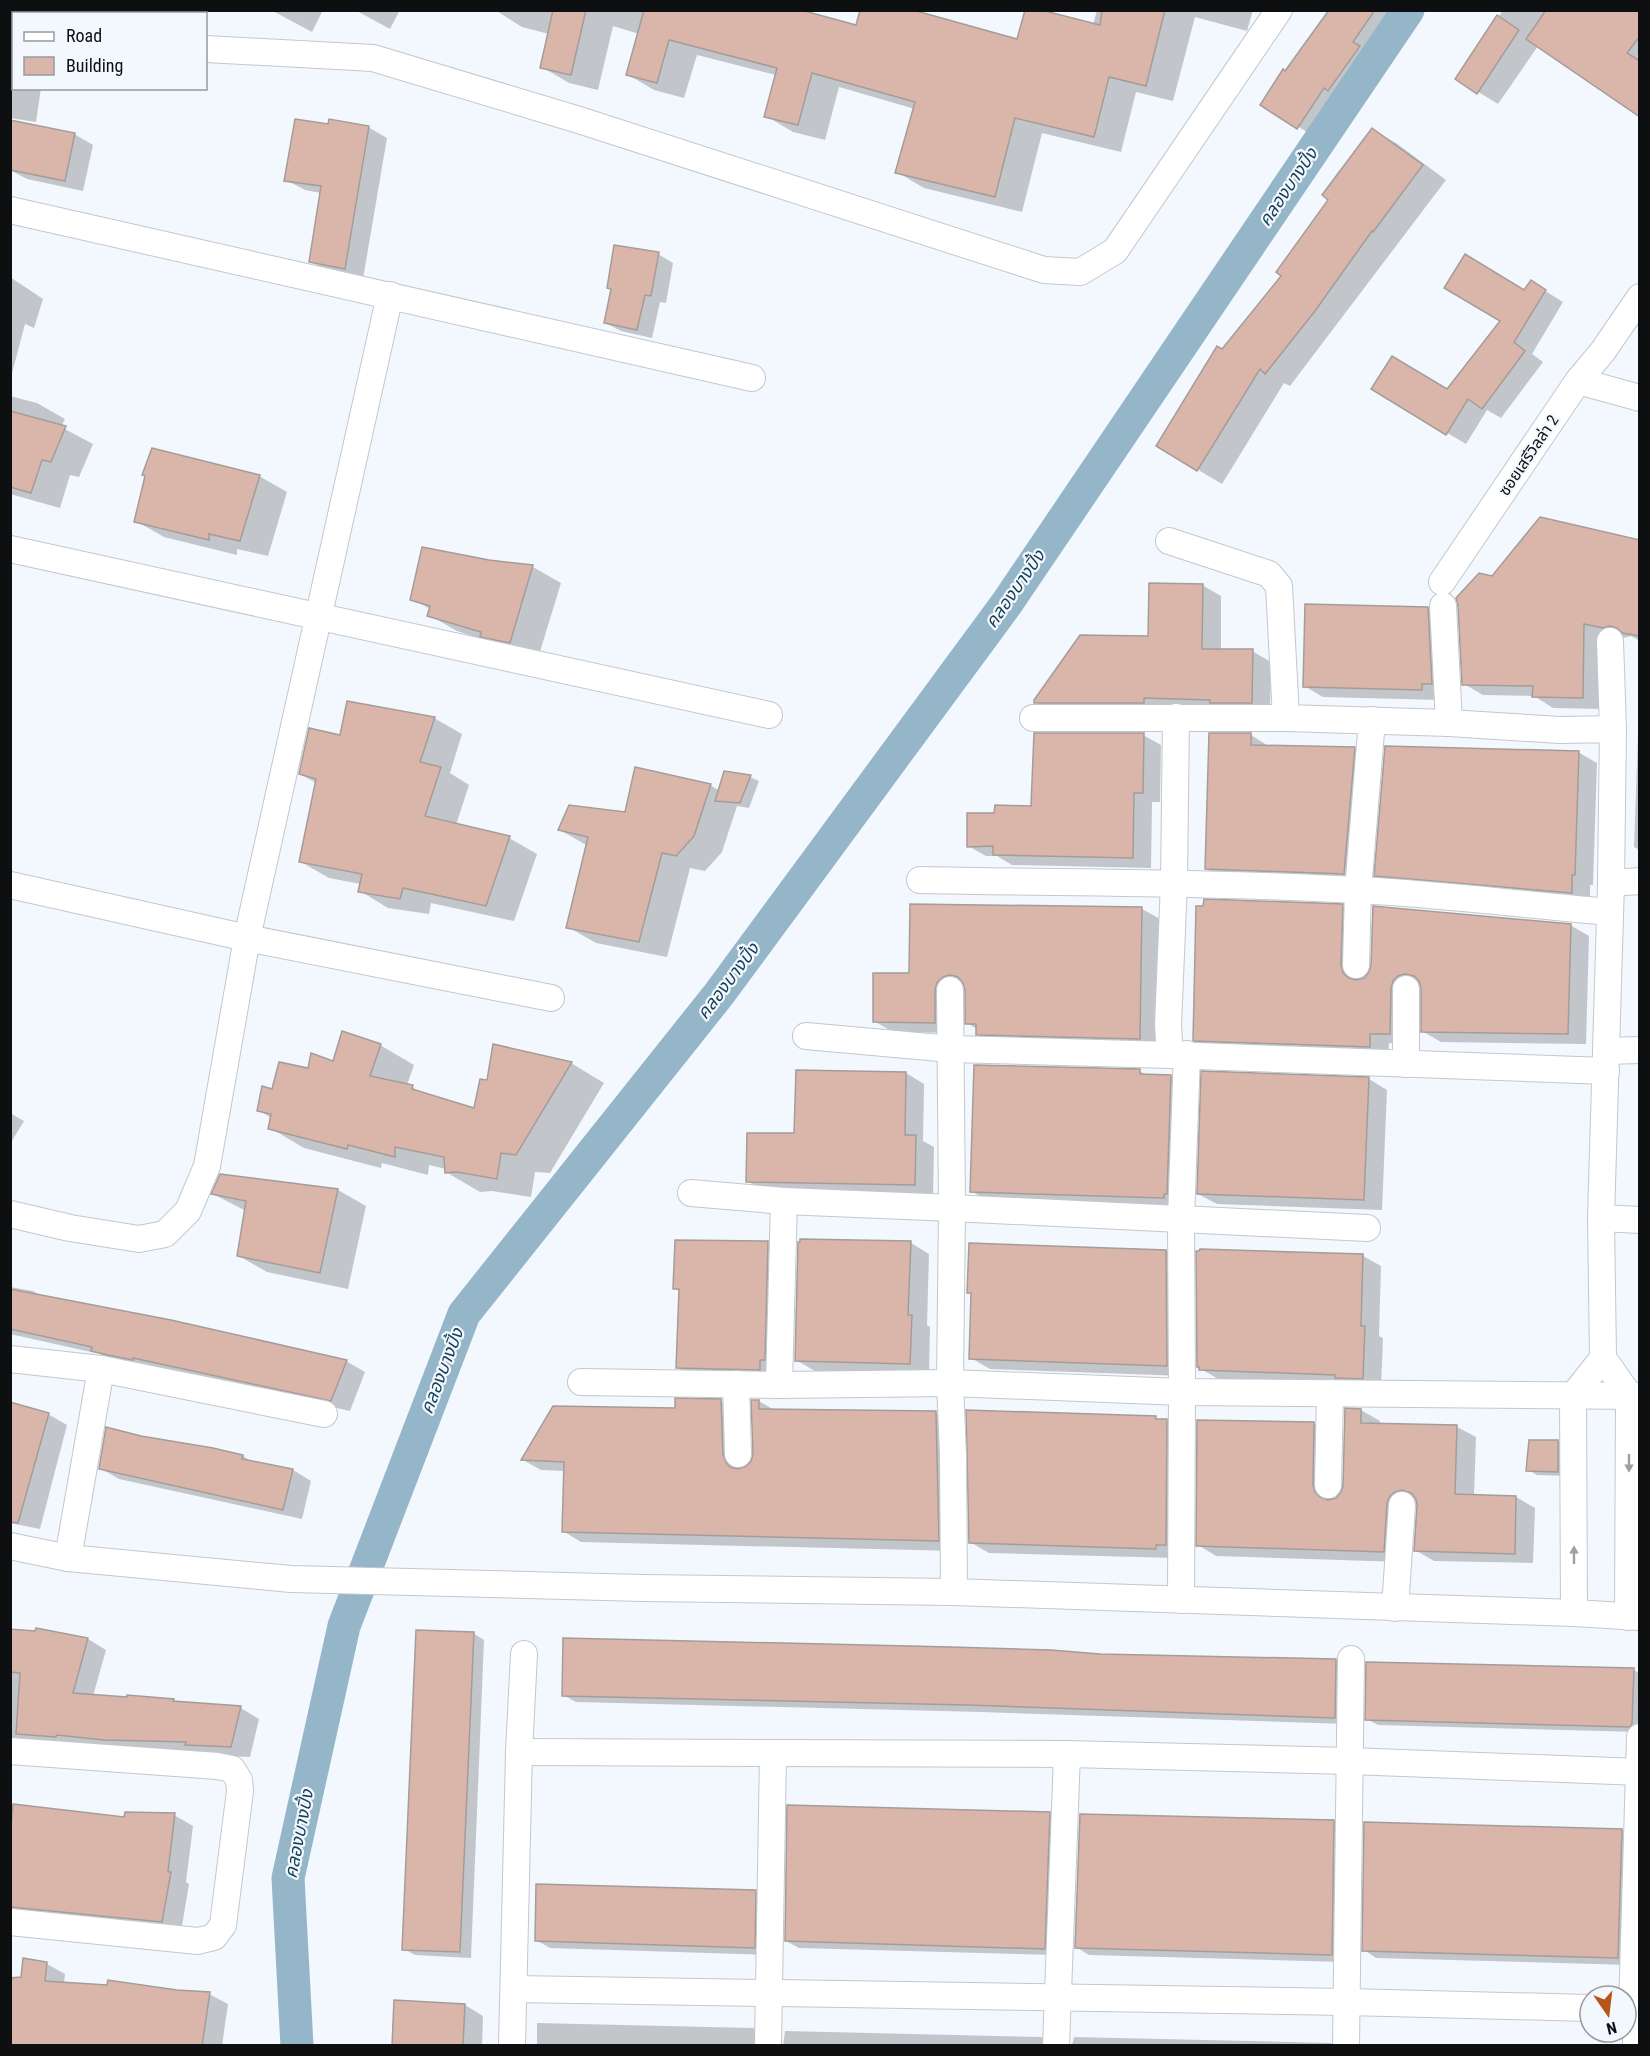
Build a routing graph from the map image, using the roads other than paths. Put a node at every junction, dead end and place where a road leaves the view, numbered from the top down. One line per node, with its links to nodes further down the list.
1 (1279, 10): 2 (street)
2 (207, 49)
3 (10, 210): 4 (street)
4 (390, 295): 6 (street); 11 (street)
5 (1640, 297): 7 (street, ซอยเสรีวิลล่า 2)
6 (752, 378)
7 (1578, 381): 8 (street); 18 (street, ซอยเสรีวิลล่า 2)
8 (1640, 398)
9 (1168, 541): 16 (street)
10 (10, 549): 11 (street)
11 (319, 618): 13 (street); 27 (street)
12 (1610, 641): 19 (street)
13 (769, 715)
14 (1176, 717): 15 (street); 16 (street); 22 (street)
15 (1033, 718)
16 (1286, 718): 17 (street)
17 (1372, 720): 18 (street); 25 (street)
18 (1449, 723): 19 (street)
19 (1613, 729): 23 (street)
20 (920, 880): 22 (street)
21 (1640, 881): 23 (street)
22 (1174, 883): 25 (street); 35 (street)
23 (1611, 883): 26 (street)
24 (10, 885): 27 (street)
25 (1358, 890): 26 (street); 28 (street)
26 (1610, 912): 36 (street)
27 (247, 938): 31 (street); 41 (street)
28 (1356, 966)
29 (1406, 989): 37 (street)
30 (950, 990): 33 (street)
31 (551, 998)
32 (806, 1036): 33 (street)
33 (951, 1049): 35 (street); 40 (street)
34 (1640, 1050): 36 (street)
35 (1179, 1055): 37 (street); 43 (street)
36 (1606, 1061): 37 (street); 42 (street)
37 (1406, 1064)
38 (692, 1193): 39 (street)
39 (784, 1201): 40 (street); 52 (street)
40 (952, 1208): 43 (street); 50 (street)
41 (10, 1214)
42 (1601, 1218): 44 (street); 46 (street)
43 (1181, 1219): 45 (street); 53 (street)
44 (1640, 1220)
45 (1367, 1228)
46 (1603, 1358): 55 (street); 56 (street)
47 (10, 1359): 48 (street)
48 (101, 1369): 57 (street); 62 (street)
49 (581, 1382): 51 (street)
50 (950, 1383): 52 (street); 53 (street); 63 (street)
51 (736, 1384): 52 (street); 58 (street)
52 (779, 1385)
53 (1182, 1392): 54 (street); 64 (street)
54 (1330, 1393): 55 (street); 59 (street)
55 (1573, 1396): 56 (street); 66 (street, one-way to 55)
56 (1634, 1396): 67 (street, one-way to 67)
57 (324, 1414)
58 (738, 1454)
59 (1328, 1485)
60 (1402, 1505): 65 (street)
61 (10, 1546): 62 (street)
62 (68, 1558): 63 (street)
63 (954, 1592): 64 (street)
64 (1181, 1600): 65 (street)
65 (1395, 1608): 66 (street)
66 (1574, 1613): 67 (street)
67 (1634, 1617)
68 (524, 1654): 72 (street)
69 (1351, 1659): 75 (street)
70 (1640, 1737): 76 (street)
71 (10, 1751): 77 (street)
72 (519, 1752): 73 (street); 79 (street)
73 (773, 1753): 74 (street); 80 (street)
74 (1067, 1754): 75 (street); 81 (street)
75 (1350, 1761): 76 (street); 82 (street)
76 (1639, 1772): 78 (street)
77 (10, 1922)
78 (1635, 1984)
79 (514, 1989): 80 (street); 84 (street)
80 (770, 1993): 81 (street); 85 (street)
81 (1057, 1998): 82 (street); 86 (street)
82 (1347, 2002): 83 (street); 87 (street)
83 (1578, 2008)
84 (512, 2046)
85 (768, 2046)
86 (1056, 2046)
87 (1346, 2046)

